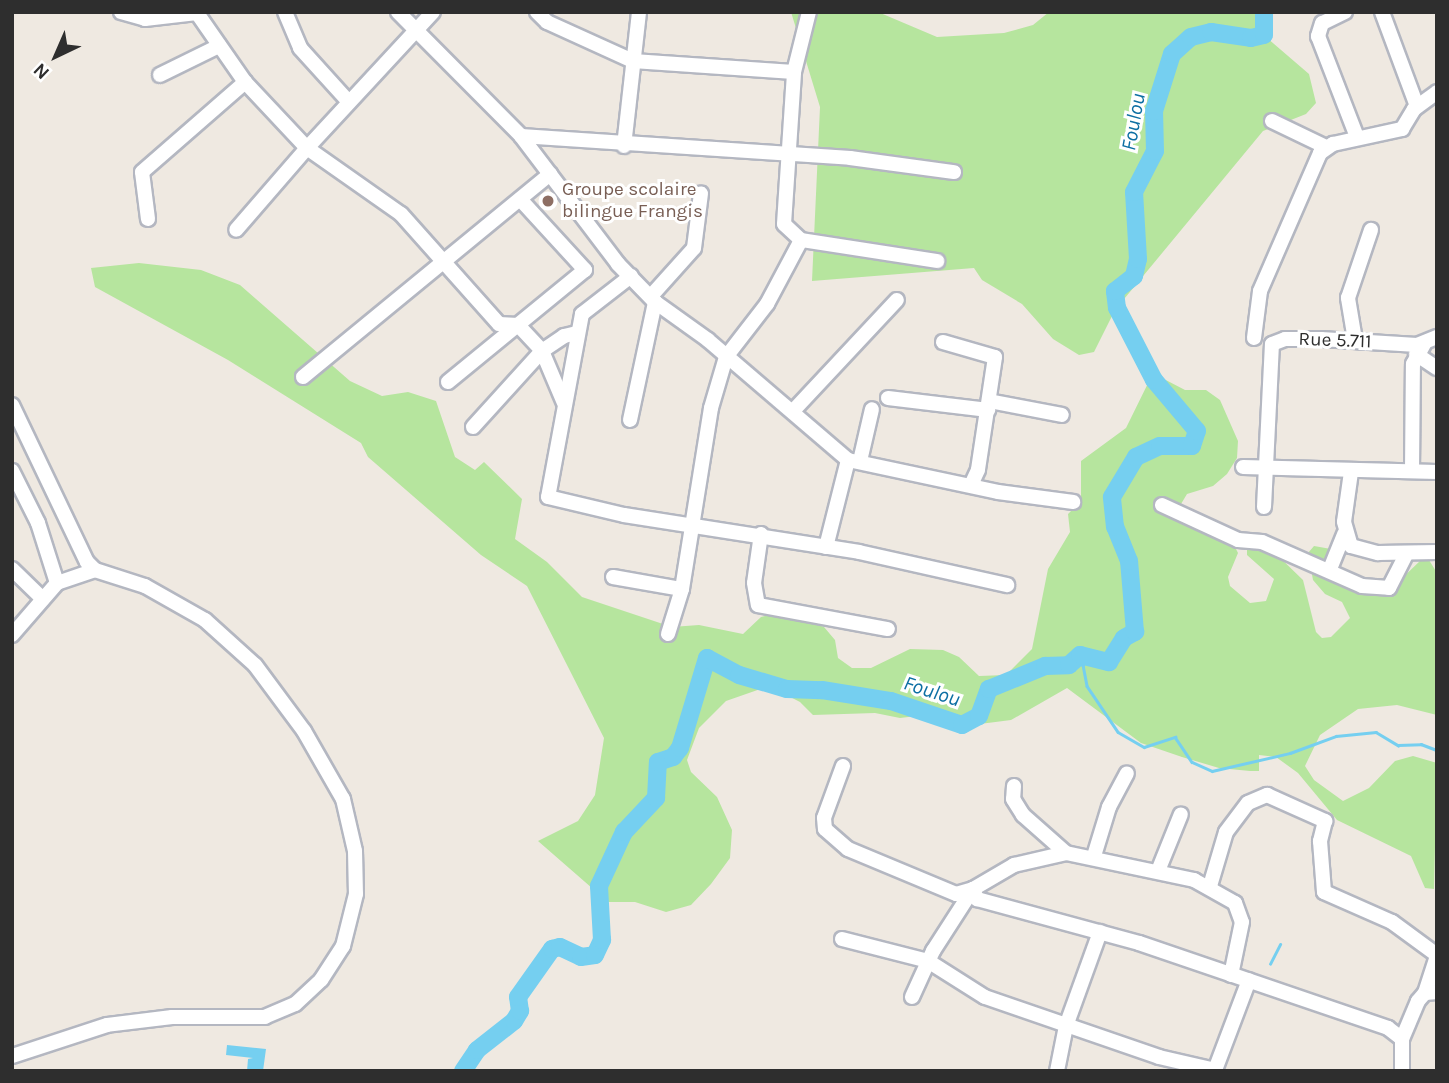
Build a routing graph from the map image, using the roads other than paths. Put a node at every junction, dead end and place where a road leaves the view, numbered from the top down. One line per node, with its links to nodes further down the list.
1 (121, 12): 10 (street)
2 (285, 12): 18 (street)
3 (398, 12): 11 (street)
4 (433, 12): 11 (street)
5 (537, 12): 13 (street)
6 (639, 12): 13 (street)
7 (809, 12): 14 (street)
8 (1345, 12): 22 (street)
9 (1382, 12): 19 (street)
10 (198, 13): 12 (street)
11 (416, 30): 18 (street); 21 (street)
12 (219, 46): 15 (street); 16 (street)
13 (633, 61): 14 (street); 23 (street)
14 (794, 72): 26 (street)
15 (160, 75)
16 (246, 82): 25 (street); 31 (street)
17 (1437, 92): 19 (street)
18 (348, 101): 25 (street)
19 (1417, 106): 22 (street)
20 (1272, 121): 24 (street)
21 (521, 136): 23 (street); 28 (street)
22 (1357, 137): 24 (street)
23 (624, 146): 26 (street)
24 (1326, 147): 44 (street)
25 (307, 148): 32 (street); 36 (street)
26 (790, 156): 27 (street); 34 (street)
27 (954, 172)
28 (550, 174): 30 (street); 37 (street)
29 (701, 193): 38 (street)
30 (520, 199): 36 (street); 40 (street)
31 (148, 219)
32 (236, 230)
33 (1371, 230): 42 (street)
34 (801, 240): 35 (street); 47 (street)
35 (937, 261)
36 (442, 262): 40 (street); 49 (street)
37 (631, 276): 38 (street); 41 (street)
38 (653, 299): 47 (street); 58 (street)
39 (897, 300): 56 (street)
40 (517, 325): 46 (street); 50 (street)
41 (577, 333): 46 (street); 53 (street)
42 (1355, 340): 44 (street, Rue 5.711); 45 (street, Rue 5.711)
43 (943, 342): 54 (street)
44 (1272, 344): 62 (street, Rue 5.711)
45 (1426, 345): 48 (street); 64 (street)
46 (542, 351): 53 (street); 59 (street)
47 (726, 357): 56 (street); 71 (street)
48 (1437, 368)
49 (303, 377)
50 (448, 382)
51 (888, 398): 54 (street)
52 (12, 405): 79 (street)
53 (564, 405): 71 (street)
54 (989, 405): 57 (street); 67 (street)
55 (872, 409): 60 (street)
56 (793, 411): 60 (street)
57 (1062, 415)
58 (630, 420)
59 (473, 427)
60 (854, 461): 67 (street); 74 (street)
61 (1243, 467): 62 (street)
62 (1268, 468): 65 (street); 70 (street, Rue 5.711)
63 (12, 471): 81 (street)
64 (1412, 471): 65 (street); 66 (street)
65 (1351, 472): 73 (street)
66 (1437, 472)
67 (971, 485): 68 (street)
68 (1073, 502)
69 (1162, 505): 78 (street)
70 (1264, 507)
71 (694, 523): 72 (street); 83 (street)
72 (761, 534): 74 (street); 85 (street)
73 (1344, 534): 76 (street); 78 (street)
74 (826, 547): 82 (street)
75 (1437, 552): 76 (street)
76 (1406, 554): 78 (street)
77 (12, 569): 84 (street)
78 (1330, 569)
79 (94, 570): 81 (street); 107 (street)
80 (613, 577): 83 (street)
81 (57, 583): 84 (street)
82 (1007, 585)
83 (682, 589): 86 (street)
84 (43, 599): 87 (street)
85 (888, 629)
86 (668, 634)
87 (12, 635)
88 (843, 766): 96 (street)
89 (1126, 773): 93 (street)
90 (1014, 786): 92 (street)
91 (1181, 814): 94 (street)
92 (1066, 853): 93 (street); 96 (street)
93 (1094, 856): 94 (street)
94 (1158, 871): 95 (street)
95 (1209, 887): 99 (street); 101 (street)
96 (972, 889): 97 (street); 100 (street)
97 (1100, 932): 101 (street); 105 (street)
98 (842, 939): 100 (street)
99 (1437, 955): 103 (street)
100 (928, 961): 104 (street); 105 (street)
101 (1231, 975): 102 (street)
102 (1249, 980): 105 (street); 106 (street)
103 (1431, 993): 106 (street)
104 (912, 997)
105 (1066, 1026): 108 (street)
106 (1402, 1039): 109 (street)
107 (12, 1056)
108 (1056, 1071)
109 (1402, 1071)

